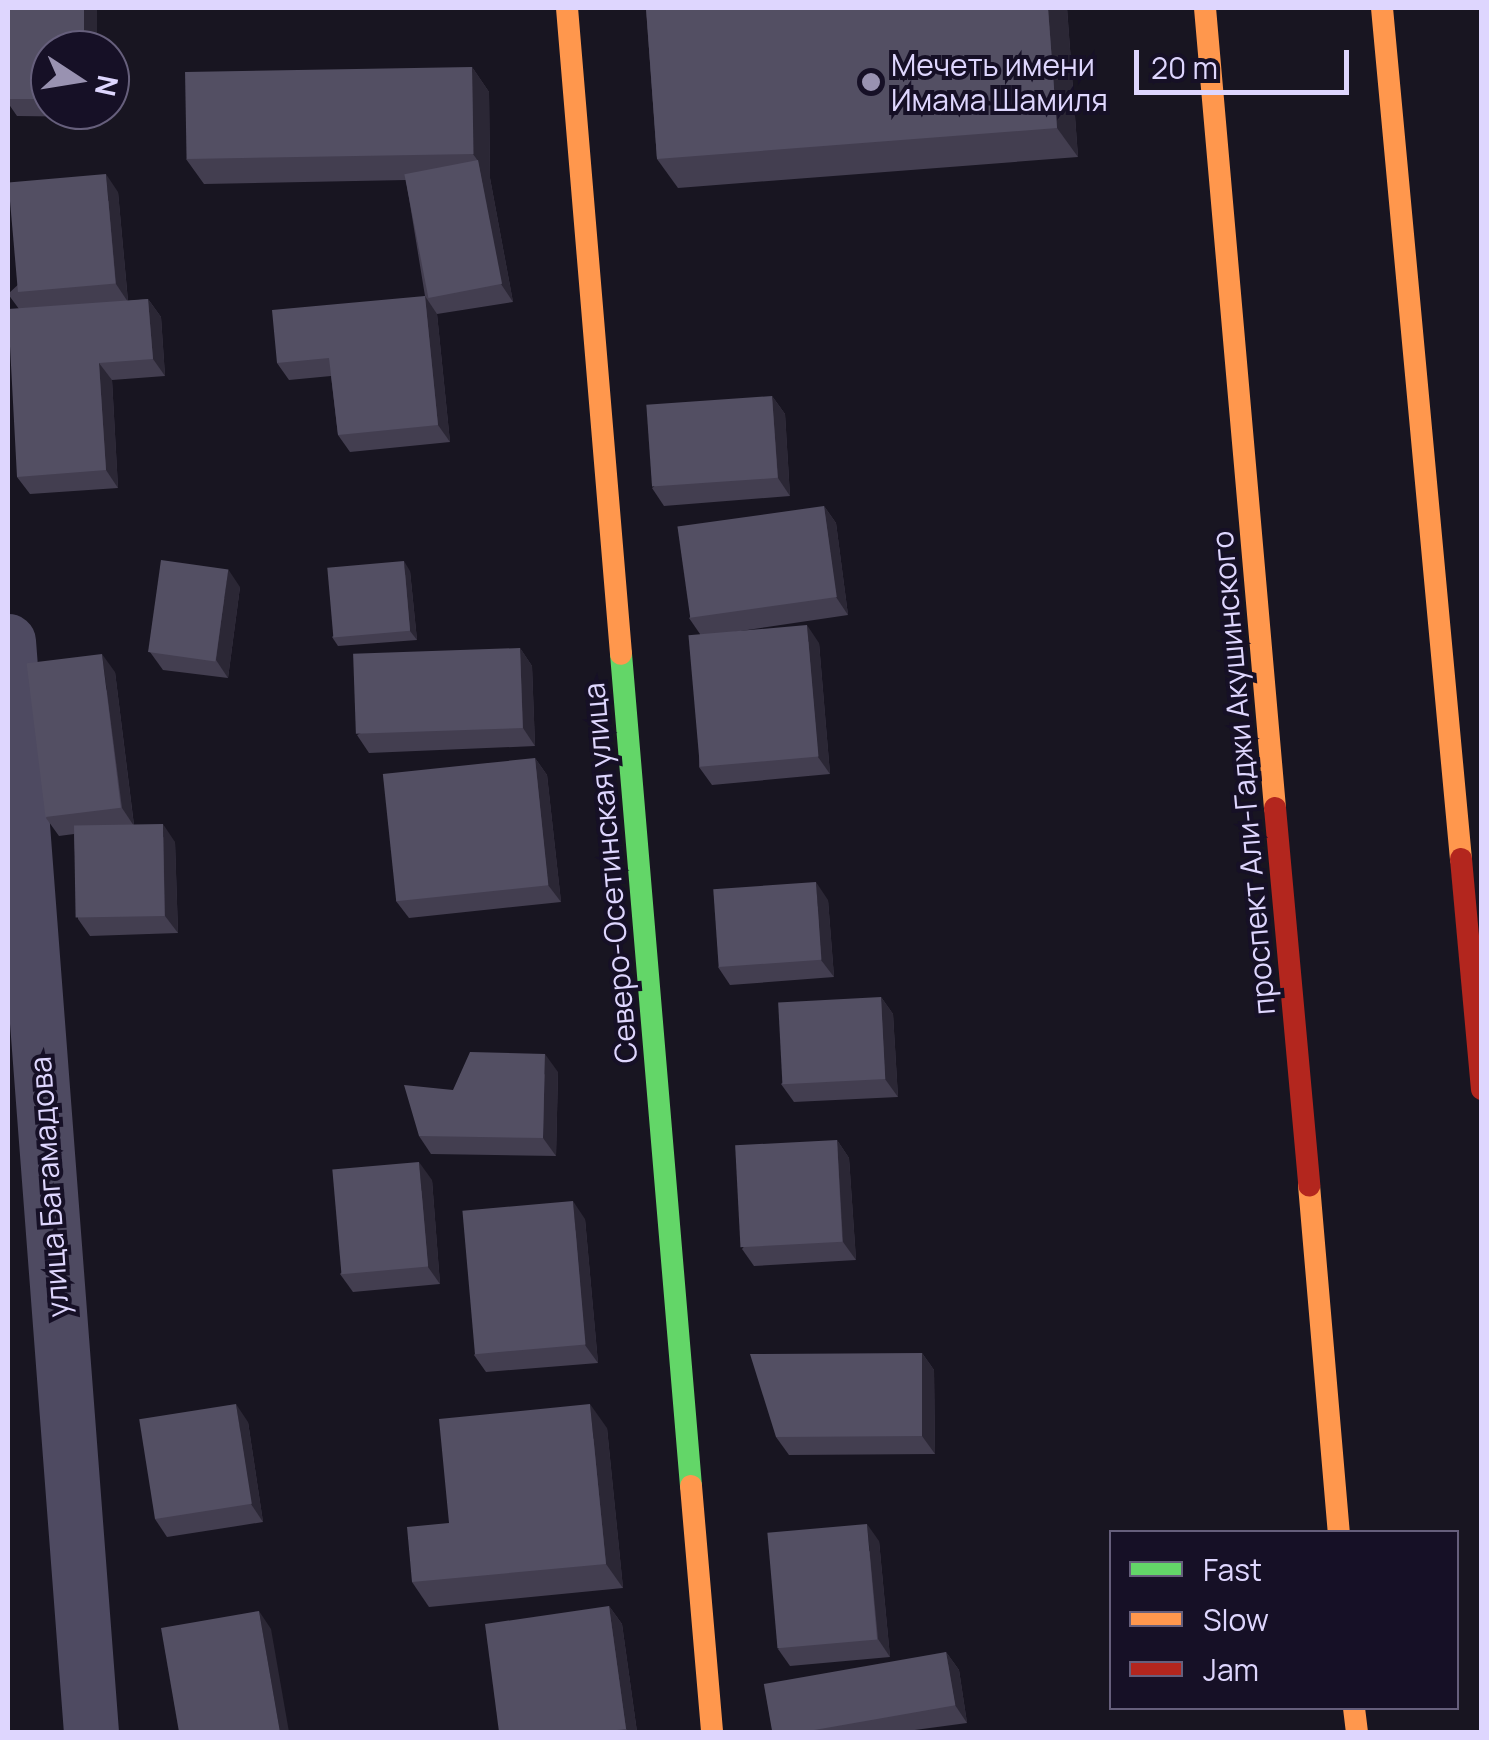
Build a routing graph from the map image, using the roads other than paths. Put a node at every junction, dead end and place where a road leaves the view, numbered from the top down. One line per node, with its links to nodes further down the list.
1 (567, 8): 8 (main road, Северо-Осетинская улица)
2 (1206, 8): 6 (main road, проспект Али-Гаджи Акушинского)
3 (1382, 8): 5 (main road)
4 (8, 641): 7 (street, улица Багамадова)
5 (1482, 1089)
6 (1339, 1530)
7 (91, 1732)
8 (712, 1732)

